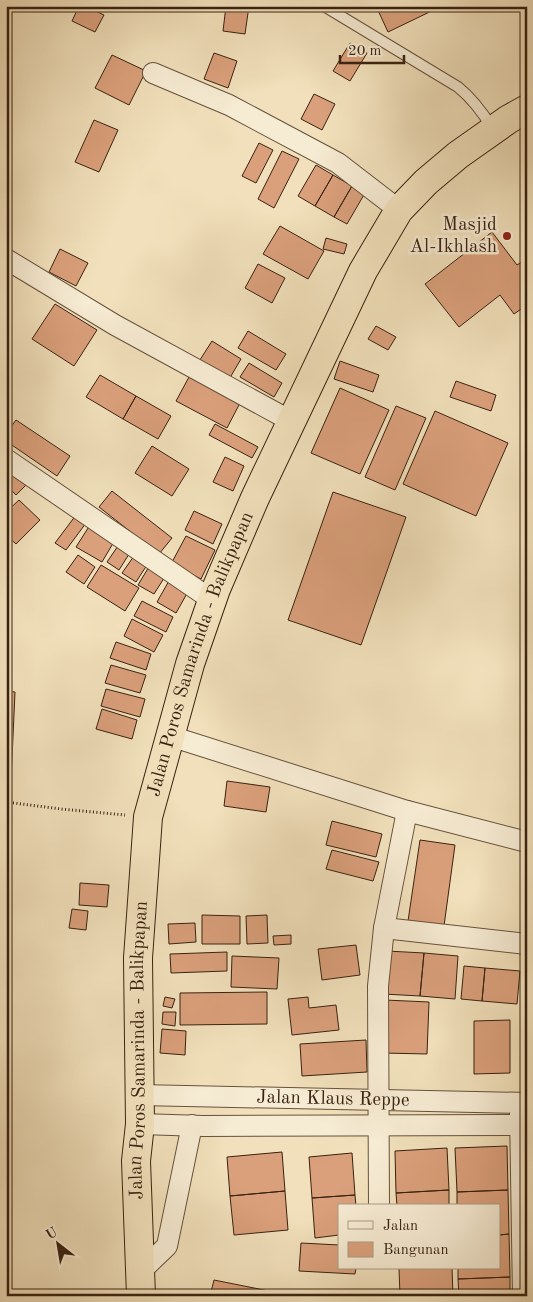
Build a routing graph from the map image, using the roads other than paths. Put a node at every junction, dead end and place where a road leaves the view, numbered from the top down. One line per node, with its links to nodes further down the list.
1 (324, 6): 4 (lane)
2 (153, 73): 5 (street)
3 (527, 109): 4 (highway, Jalan Poros Samarinda - Balikpapan)
4 (494, 129): 5 (highway, Jalan Poros Samarinda - Balikpapan)
5 (399, 210): 7 (highway, Jalan Poros Samarinda - Balikpapan)
6 (6, 259): 7 (street)
7 (291, 421): 9 (highway, Jalan Poros Samarinda - Balikpapan)
8 (6, 460): 9 (street)
9 (212, 600): 10 (highway, Jalan Poros Samarinda - Balikpapan)
10 (170, 736): 11 (street); 15 (highway, Jalan Poros Samarinda - Balikpapan)
11 (407, 811): 12 (street); 13 (street)
12 (527, 842)
13 (384, 928): 14 (street); 17 (street)
14 (527, 944)
15 (139, 1095): 16 (street, Jalan Klaus Reppe); 19 (highway, Jalan Poros Samarinda - Balikpapan)
16 (203, 1096): 17 (street, Jalan Klaus Reppe); 21 (street)
17 (378, 1100): 18 (street, Jalan Klaus Reppe); 22 (street)
18 (524, 1103): 20 (street)
19 (140, 1124): 21 (street, Jalan Klaus Reppe); 24 (highway, Jalan Poros Samarinda - Balikpapan)
20 (523, 1125): 22 (street, Jalan Klaus Reppe); 25 (street)
21 (198, 1126): 22 (street, Jalan Klaus Reppe); 24 (street)
22 (378, 1126): 23 (street)
23 (380, 1204)
24 (140, 1284)
25 (523, 1296)

